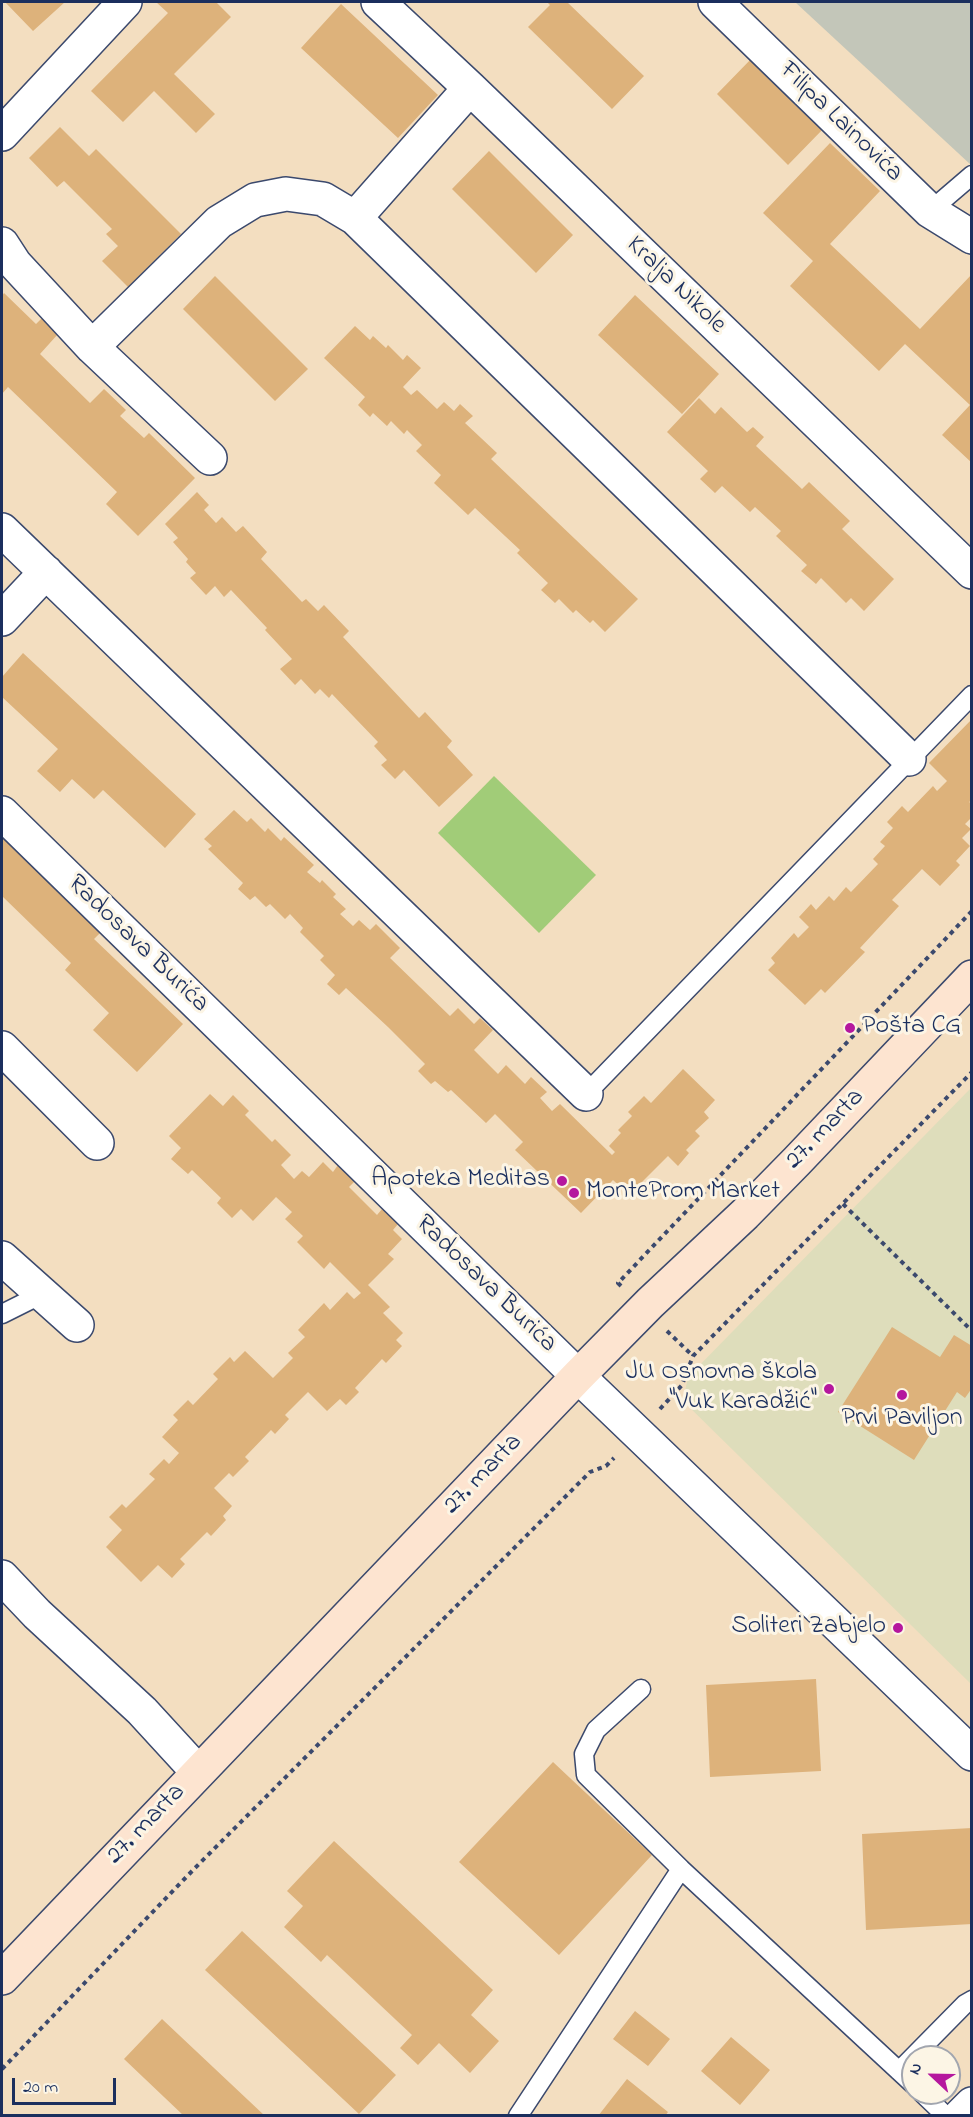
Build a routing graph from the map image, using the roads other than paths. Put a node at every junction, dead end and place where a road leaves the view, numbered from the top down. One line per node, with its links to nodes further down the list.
1 (125, 2): 5 (street)
2 (378, 2): 4 (street, Kralja Nikole)
3 (715, 2): 7 (street, Filipa Lainovića)
4 (470, 88): 8 (street); 15 (street, Kralja Nikole)
5 (2, 134)
6 (972, 175): 7 (lane)
7 (930, 211): 9 (street, Filipa Lainovića)
8 (355, 218): 11 (street); 18 (street)
9 (972, 237)
10 (6, 262): 11 (street)
11 (92, 347): 12 (street)
12 (210, 458)
13 (2, 530): 14 (street)
14 (46, 572): 16 (street); 22 (street)
15 (972, 572)
16 (2, 619)
17 (972, 695): 18 (lane)
18 (909, 759): 22 (lane)
19 (2, 813): 28 (street, Radosava Burića)
20 (972, 976): 28 (street, 27. marta)
21 (2, 1048): 23 (street)
22 (586, 1094)
23 (97, 1143)
24 (2, 1258): 25 (street)
25 (42, 1294): 26 (lane); 27 (street)
26 (2, 1314)
27 (77, 1325)
28 (578, 1376): 31 (street, Radosava Burića); 32 (street, 27. marta)
29 (2, 1577): 32 (street)
30 (641, 1689): 33 (lane)
31 (972, 1754)
32 (198, 1772): 34 (street, 27. marta)
33 (681, 1869): 36 (lane); 38 (lane)
34 (2, 1978)
35 (972, 2000): 36 (lane)
36 (899, 2070)
37 (972, 2104): 39 (street)
38 (518, 2115)
39 (960, 2115)

